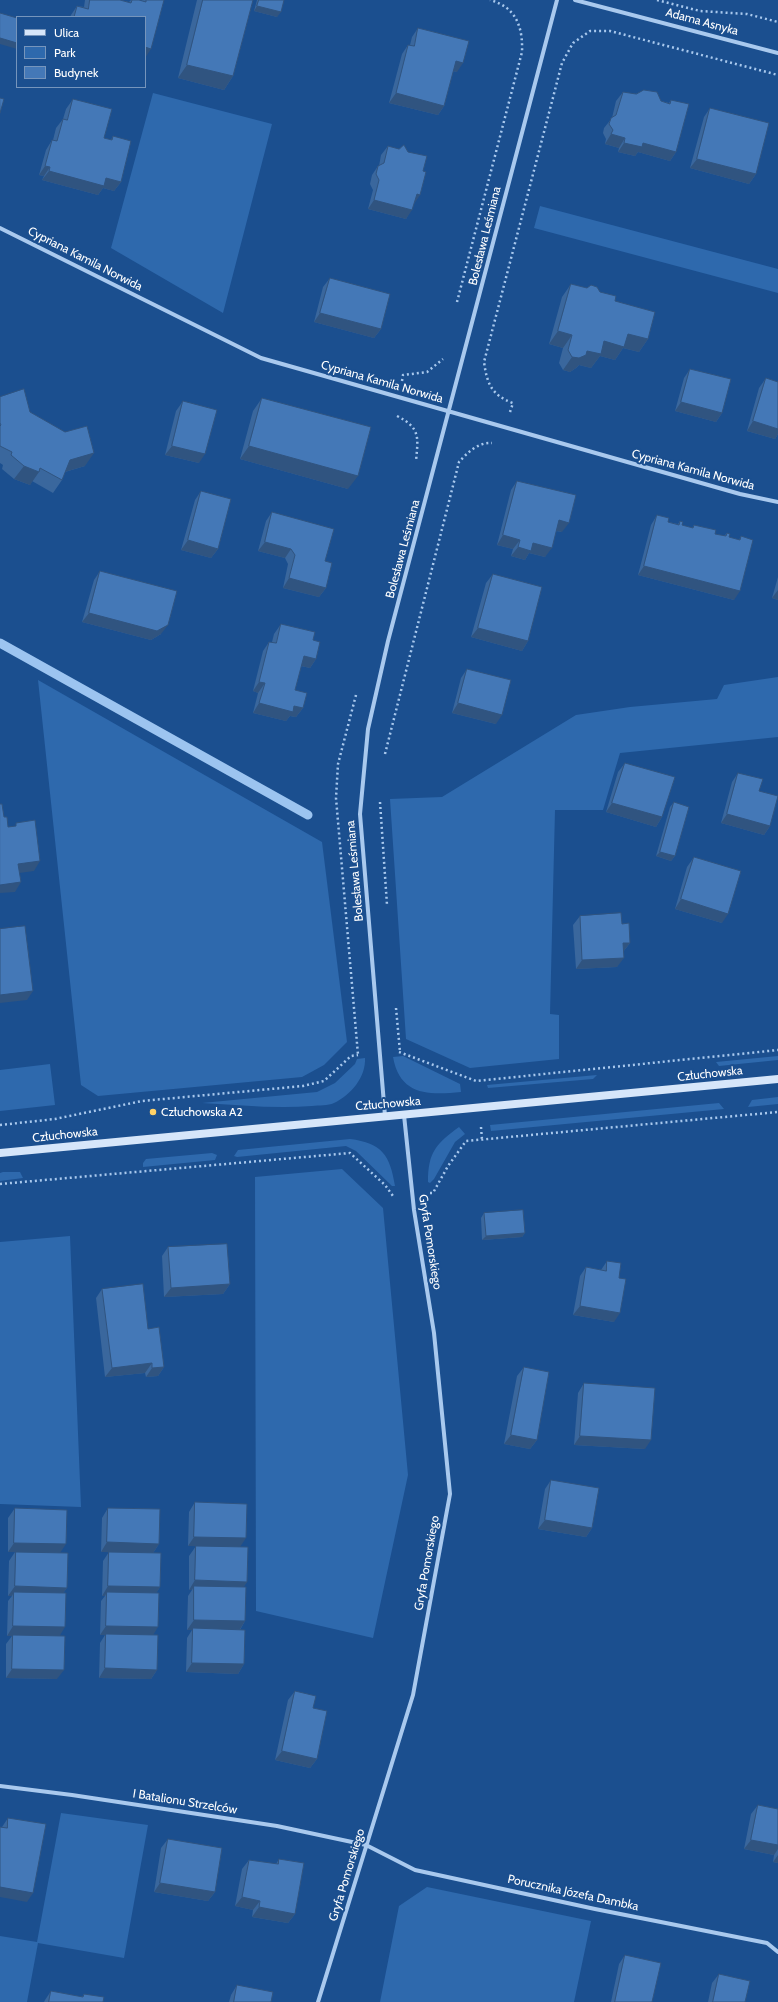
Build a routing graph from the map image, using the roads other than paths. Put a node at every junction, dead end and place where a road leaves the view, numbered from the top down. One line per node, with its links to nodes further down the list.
1 (558, 0): 5 (street, Bolesława Leśmiana)
2 (575, 0): 3 (street, Adama Asnyka)
3 (778, 53)
4 (0, 228): 5 (street, Cypriana Kamila Norwida)
5 (450, 412): 6 (street, Cypriana Kamila Norwida); 9 (street, Bolesława Leśmiana)
6 (778, 502)
7 (778, 1080): 8 (main road, Człuchowska)
8 (404, 1114): 9 (main road, Człuchowska); 12 (street, Gryfa Pomorskiego)
9 (385, 1116): 10 (main road, Człuchowska)
10 (0, 1153)
11 (0, 1786): 12 (street, I Batalionu Strzelców)
12 (366, 1845): 13 (street, Porucznika Józefa Dambka); 14 (street, Gryfa Pomorskiego)
13 (778, 1952)
14 (318, 2002)

